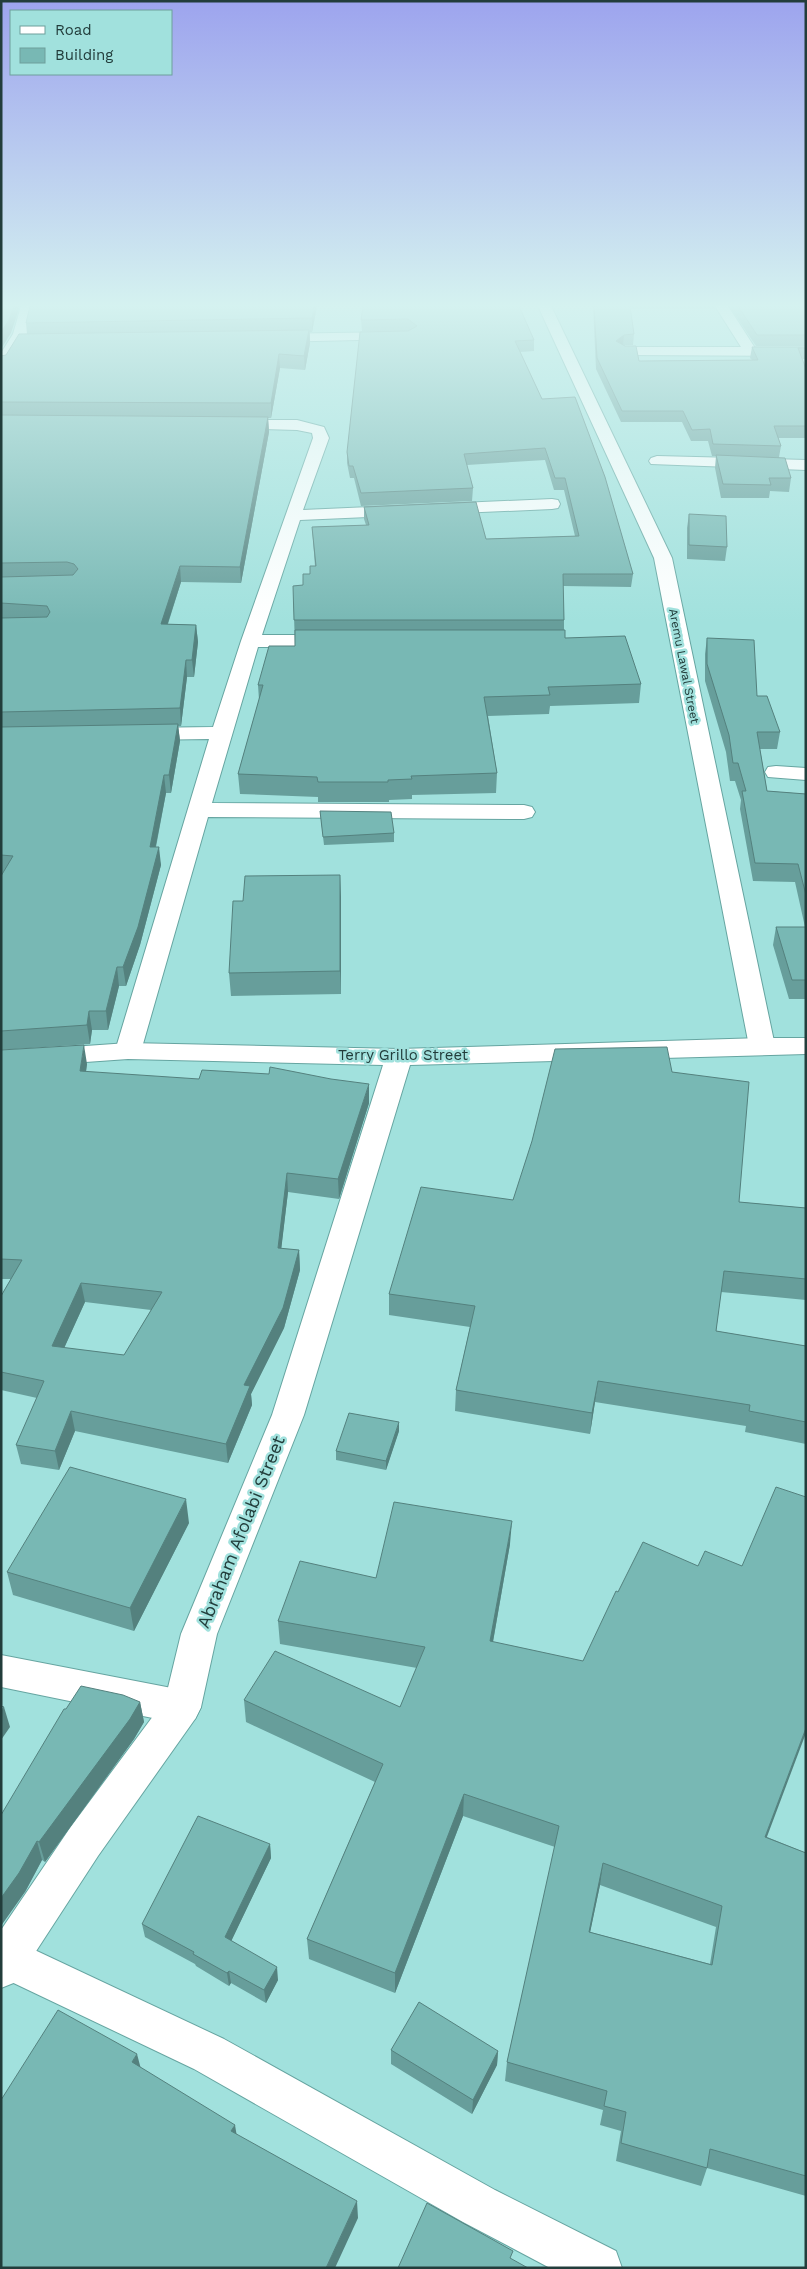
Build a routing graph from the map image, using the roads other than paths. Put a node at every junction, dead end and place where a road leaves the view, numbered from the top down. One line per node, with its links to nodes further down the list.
1 (594, 412): 15 (street, Aremu Lawal Street)
2 (218, 424): 6 (street)
3 (657, 461): 4 (street)
4 (806, 465)
5 (552, 504): 6 (street)
6 (293, 515): 7 (street)
7 (250, 641): 8 (street); 9 (street)
8 (349, 641)
9 (222, 733): 10 (street); 13 (street)
10 (126, 735)
11 (776, 772): 12 (street)
12 (806, 774)
13 (200, 810): 14 (street); 17 (street)
14 (524, 812)
15 (762, 1046): 16 (street, Terry Grillo Street); 18 (street, Terry Grillo Street)
16 (806, 1046)
17 (128, 1051): 18 (street, Terry Grillo Street); 19 (street, Terry Grillo Street)
18 (399, 1057): 21 (street, Abraham Afolabi Street)
19 (1, 1060)
20 (1, 1671): 21 (street)
21 (182, 1707): 22 (street, Abraham Afolabi Street)
22 (4, 1962): 23 (street)
23 (599, 2268)

